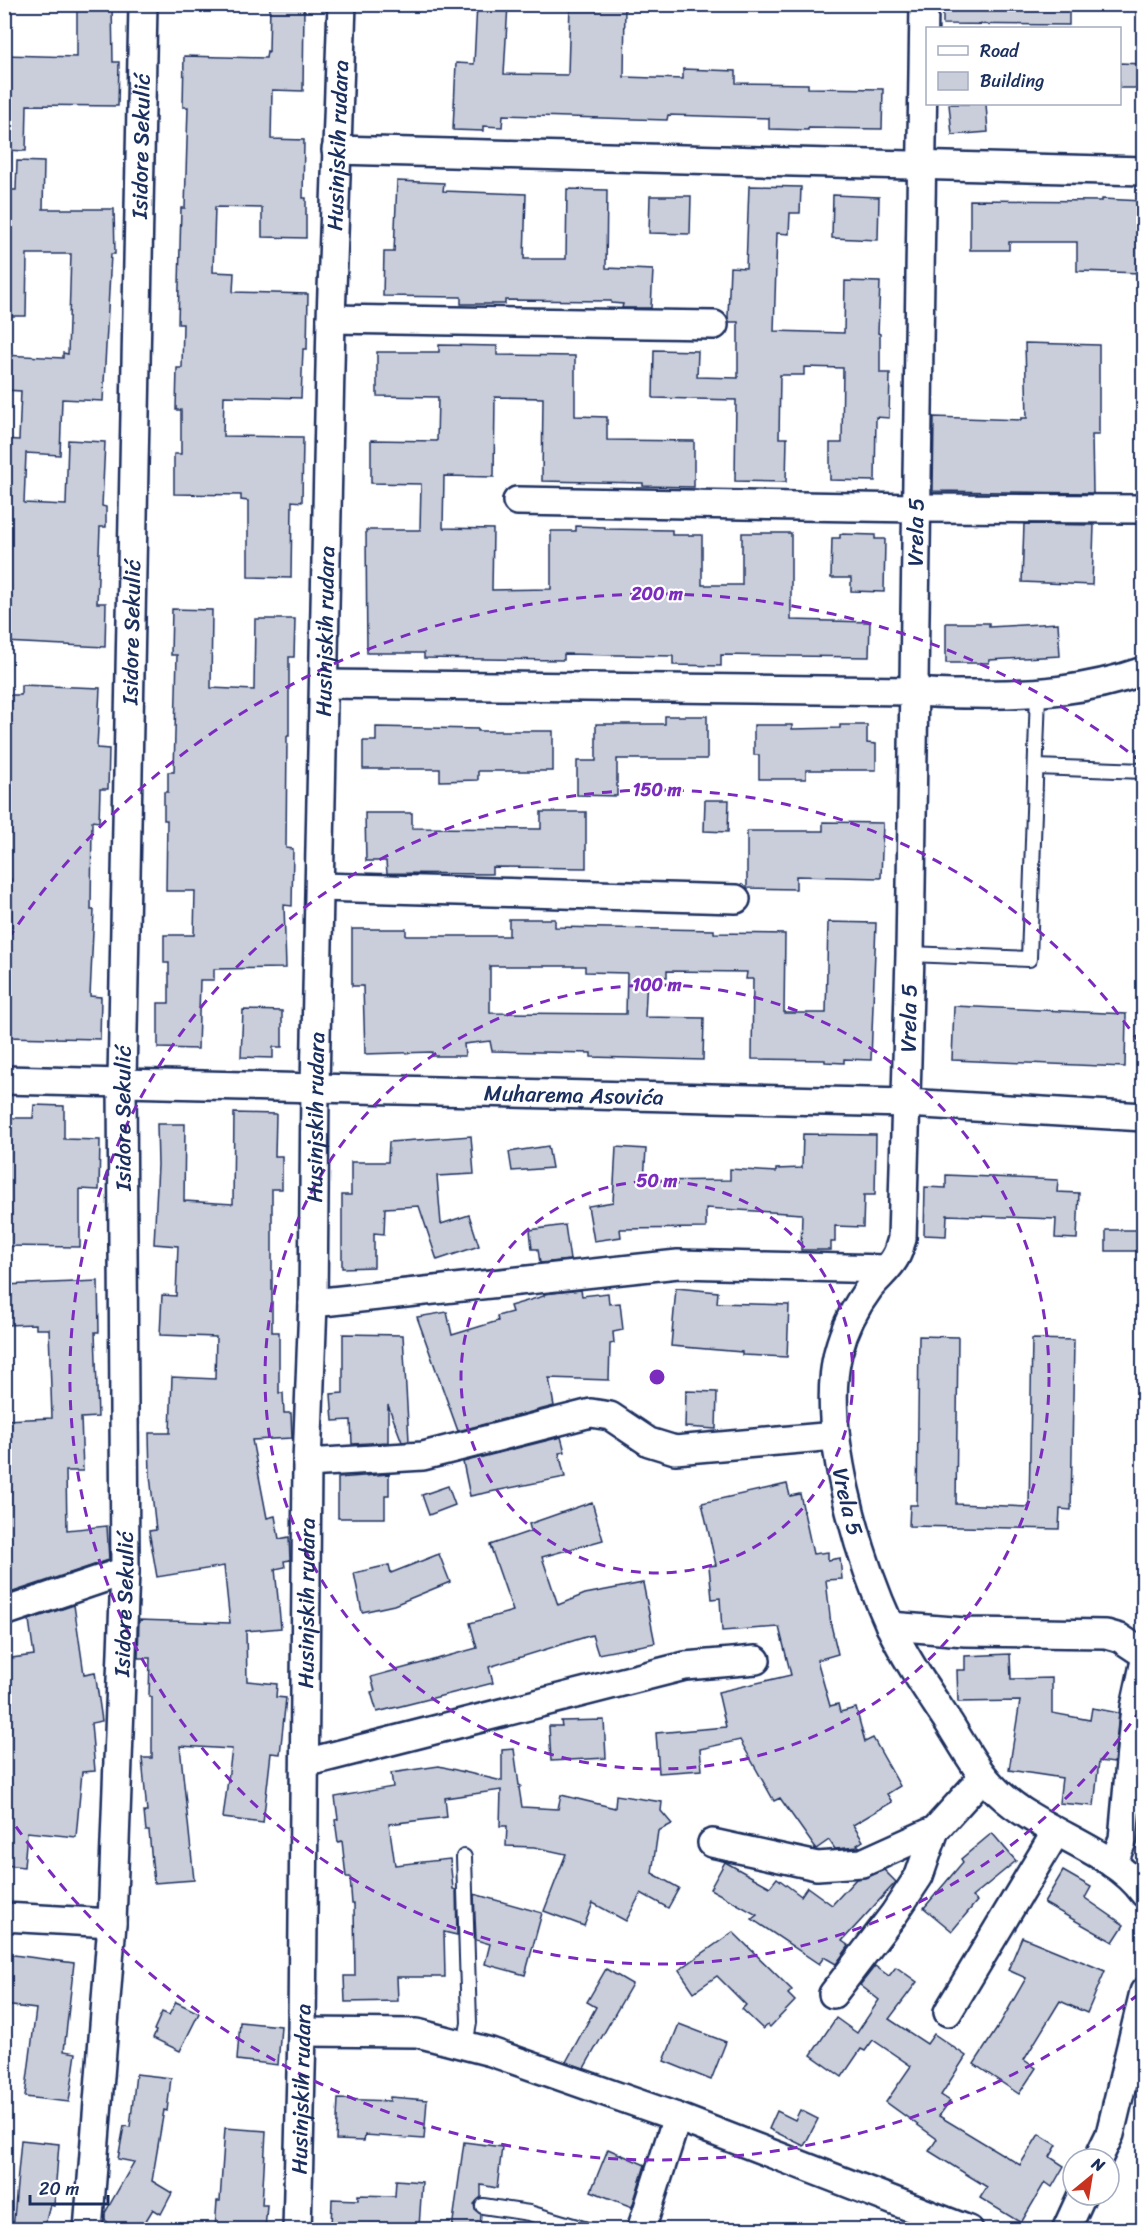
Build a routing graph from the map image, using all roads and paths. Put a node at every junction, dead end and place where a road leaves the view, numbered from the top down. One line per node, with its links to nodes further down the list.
1 (143, 4): 22 (street, Isidore Sekulić)
2 (342, 4): 4 (street, Husinjskih rudara)
3 (924, 4): 5 (street, Vrela 5)
4 (336, 150): 5 (street); 7 (street, Husinjskih rudara)
5 (921, 166): 6 (street); 10 (street, Vrela 5)
6 (1143, 171)
7 (331, 319): 8 (street); 13 (street, Husinjskih rudara)
8 (714, 325)
9 (517, 501): 10 (street)
10 (916, 508): 11 (street); 14 (street, Vrela 5)
11 (1143, 509)
12 (1143, 671): 15 (street)
13 (325, 684): 14 (street); 18 (street, Husinjskih rudara)
14 (912, 692): 15 (street); 20 (street, Vrela 5)
15 (1038, 693): 16 (lane)
16 (1036, 767): 17 (lane); 20 (lane)
17 (1143, 771)
18 (320, 887): 19 (street); 23 (street, Husinjskih rudara)
19 (736, 899)
20 (910, 954): 24 (street, Vrela 5)
21 (4, 1080): 22 (street, Muharema Asovića)
22 (122, 1082): 23 (street, Muharema Asovića); 30 (street, Isidore Sekulić)
23 (315, 1086): 24 (street, Muharema Asovića); 27 (street, Husinjskih rudara)
24 (906, 1103): 25 (street, Muharema Asovića); 26 (street, Vrela 5)
25 (1143, 1117)
26 (886, 1269): 27 (street); 28 (street, Vrela 5)
27 (313, 1303): 29 (street, Husinjskih rudara)
28 (835, 1436): 29 (street); 32 (street, Vrela 5)
29 (307, 1463): 36 (street, Husinjskih rudara)
30 (126, 1571): 31 (street); 45 (street, Isidore Sekulić)
31 (4, 1612)
32 (890, 1626): 33 (street); 37 (street, Vrela 5)
33 (1143, 1654)
34 (756, 1660): 36 (street)
35 (1143, 1665): 42 (street)
36 (305, 1763): 49 (street, Husinjskih rudara)
37 (983, 1777): 38 (street); 39 (street, Vrela 5)
38 (935, 1830): 40 (street); 47 (street)
39 (1056, 1832): 42 (street, Vrela 5); 48 (street)
40 (712, 1843)
41 (464, 1857): 50 (lane)
42 (1113, 1864): 43 (street, Vrela 5)
43 (1143, 1893)
44 (4, 1917): 45 (street)
45 (112, 1923): 55 (street, Isidore Sekulić)
46 (1143, 1992): 52 (street)
47 (833, 1994)
48 (948, 2012)
49 (302, 2032): 50 (street); 56 (street, Husinjskih rudara)
50 (465, 2045): 51 (street)
51 (677, 2116): 58 (street); 59 (street)
52 (1104, 2147)
53 (483, 2206): 57 (lane)
54 (1076, 2207): 60 (street)
55 (88, 2229)
56 (297, 2229)
57 (587, 2229)
58 (641, 2229)
59 (969, 2229)
60 (1066, 2229)

